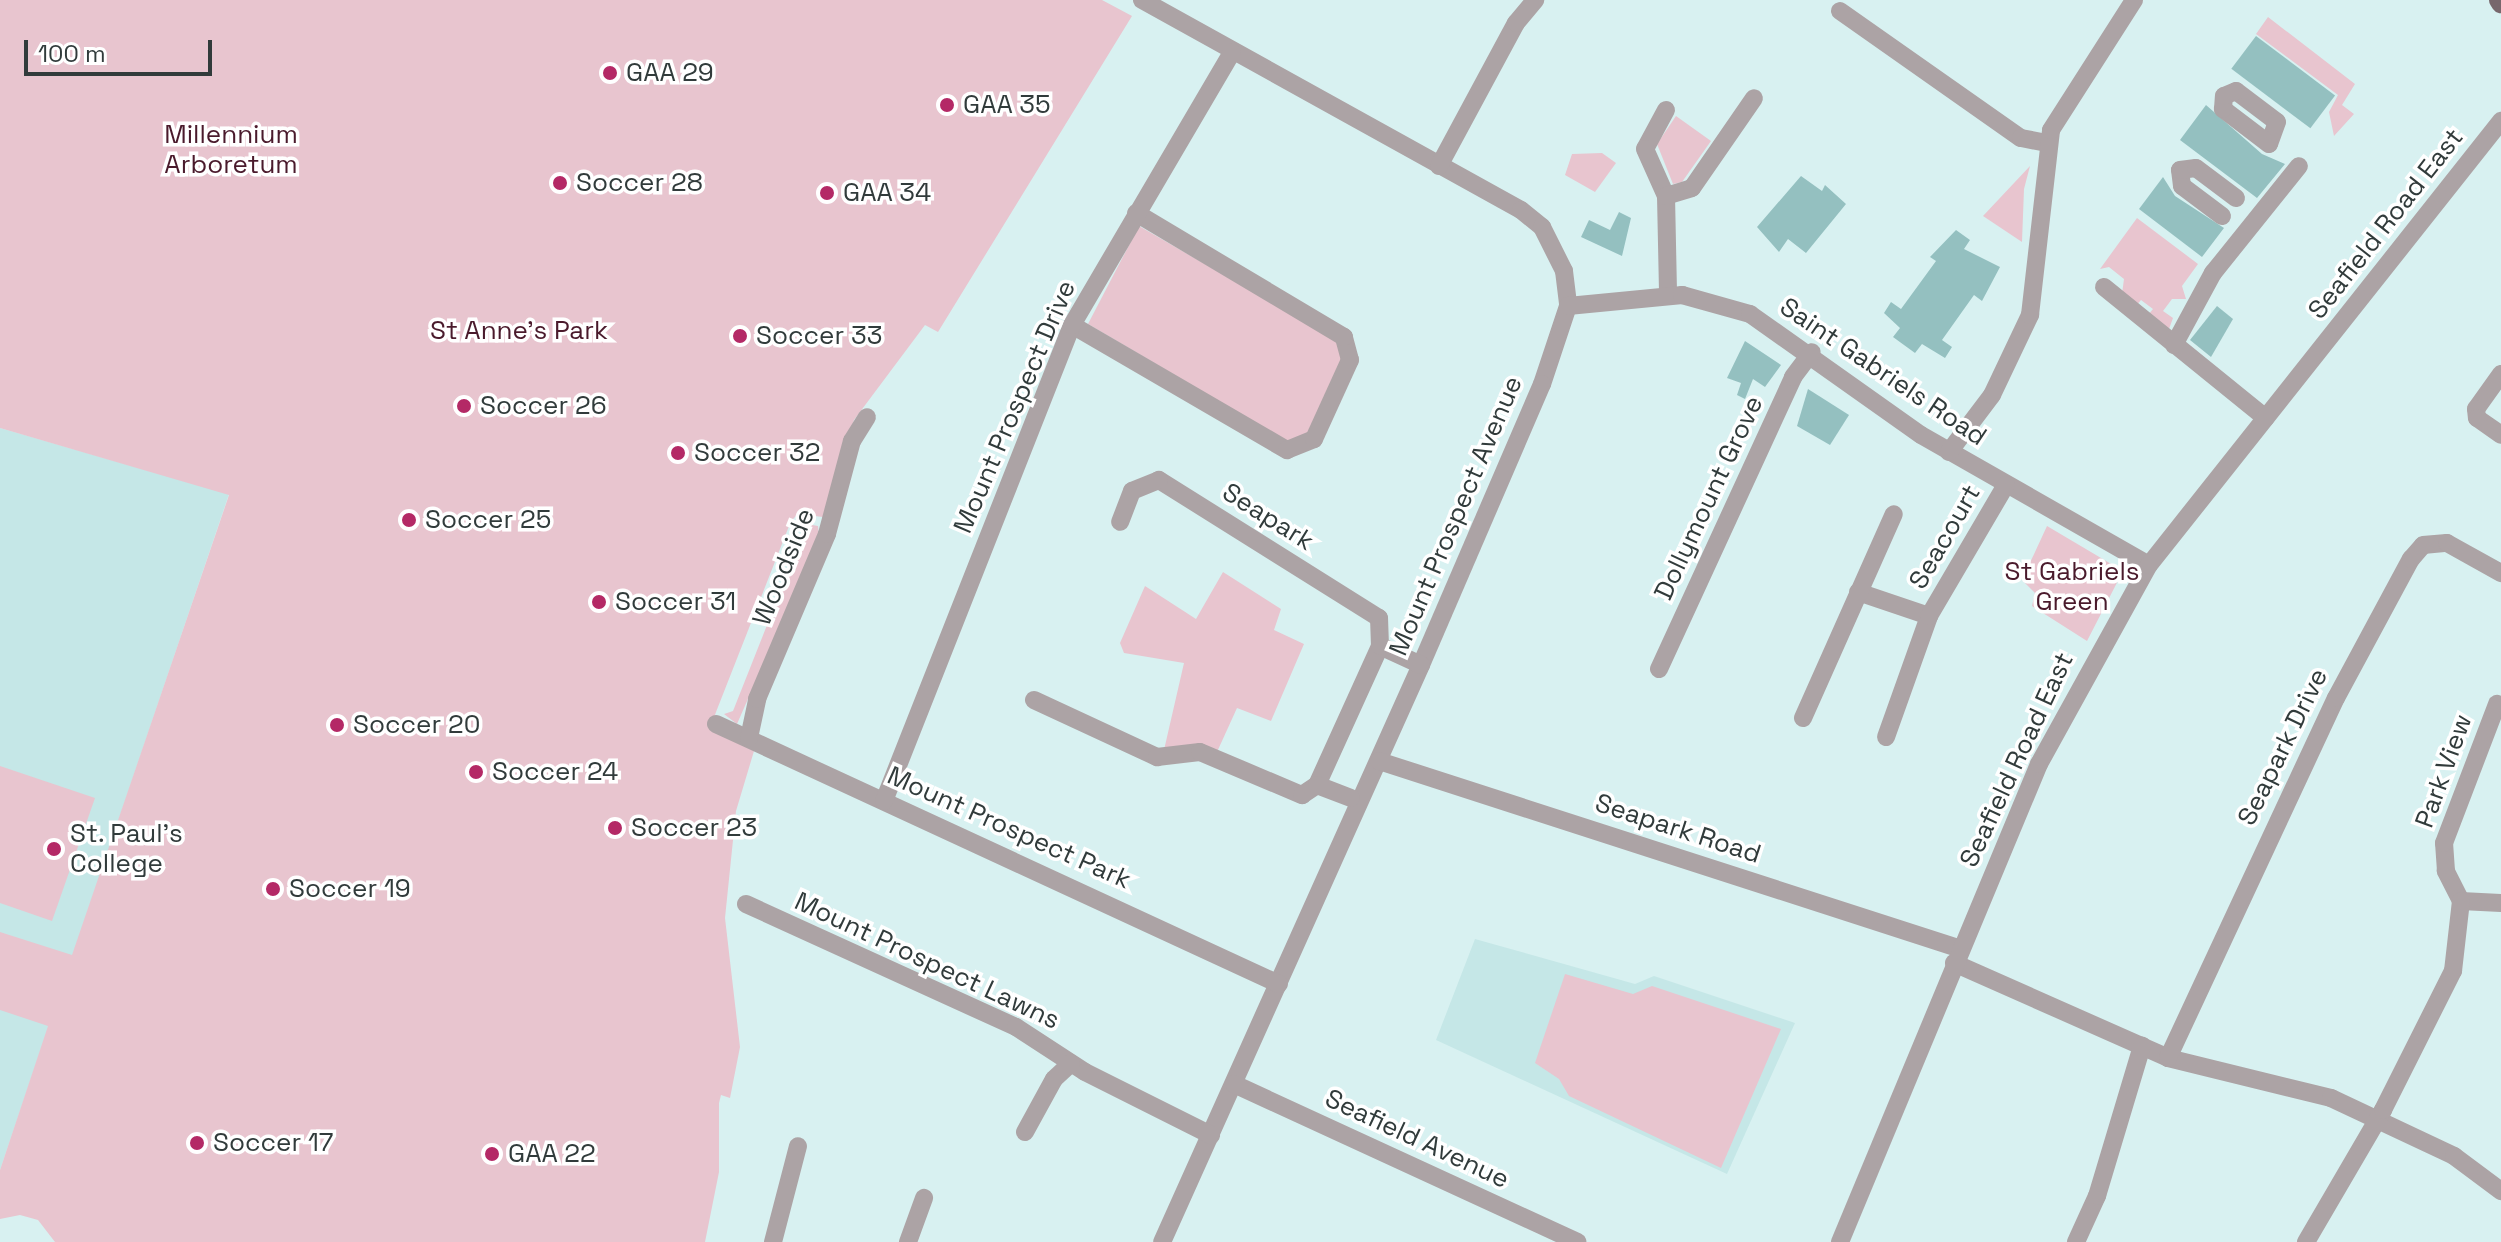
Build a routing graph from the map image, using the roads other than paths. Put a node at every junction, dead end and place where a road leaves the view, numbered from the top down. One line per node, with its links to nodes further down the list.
1 (1142, 0): 5 (street, Mount Prospect Avenue)
2 (1535, 0): 10 (street)
3 (2134, 0): 9 (street)
4 (1840, 11): 9 (street)
5 (1232, 52): 10 (street, Mount Prospect Avenue); 14 (street, Mount Prospect Drive)
6 (1754, 98): 12 (street)
7 (1666, 110): 12 (street)
8 (2501, 121): 24 (street, Seafield Road East)
9 (2046, 143): 26 (street)
10 (1439, 166): 18 (street, Mount Prospect Avenue)
11 (2299, 166): 20 (street)
12 (1666, 196): 17 (street)
13 (2236, 198): 15 (street)
14 (1136, 213): 19 (street, Mount Prospect Drive); 19 (street)
15 (2222, 216)
16 (2104, 287): 20 (street)
17 (1668, 295): 18 (street, Saint Gabriels Road); 21 (street, Saint Gabriels Road)
18 (1568, 306): 35 (street, Mount Prospect Avenue)
19 (1072, 325): 46 (street, Mount Prospect Drive)
20 (2174, 345): 24 (street)
21 (1812, 352): 26 (street, Saint Gabriels Road); 36 (street, Dollymount Grove)
22 (2501, 374): 25 (street)
23 (867, 417): 42 (street, Woodside)
24 (2266, 418): 30 (street, Seafield Road East)
25 (2501, 435)
26 (1949, 452): 27 (street, Saint Gabriels Road)
27 (2006, 485): 30 (street, Saint Gabriels Road); 33 (street, Seacourt)
28 (1894, 514): 32 (street, Seacourt)
29 (1120, 522): 34 (street, Seapark)
30 (2149, 565): 50 (street, Seafield Road East)
31 (2501, 573): 53 (street, Seapark Drive)
32 (1858, 592): 33 (street, Seacourt); 39 (street, Seacourt)
33 (1929, 616): 41 (street, Seacourt)
34 (1380, 646): 35 (street); 44 (street)
35 (1421, 665): 43 (street, Mount Prospect Avenue)
36 (1659, 669)
37 (1034, 700): 44 (street)
38 (2497, 704): 47 (street, Park View)
39 (1803, 718)
40 (716, 724): 42 (street, Mount Prospect Park)
41 (1886, 737)
42 (749, 738): 46 (street, Mount Prospect Park)
43 (1379, 761): 50 (street, Seapark Road); 51 (street, Mount Prospect Avenue)
44 (1317, 785): 45 (street)
45 (1351, 798)
46 (884, 801): 51 (street, Mount Prospect Park)
47 (2461, 901): 48 (street); 56 (street)
48 (2501, 903)
49 (746, 904): 54 (street, Mount Prospect Lawns)
50 (1958, 956): 52 (street, Seapark Road); 66 (street, Seafield Road East)
51 (1279, 984): 55 (street, Mount Prospect Avenue)
52 (2142, 1046): 53 (street, Seapark Road); 67 (street)
53 (2168, 1058): 56 (street, Seapark Road)
54 (1071, 1063): 57 (street); 58 (street, Mount Prospect Lawns)
55 (1234, 1084): 58 (street, Mount Prospect Avenue); 65 (street, Seafield Avenue)
56 (2377, 1120): 60 (street, Seapark Road); 68 (street)
57 (1025, 1132)
58 (1211, 1135): 64 (street, Mount Prospect Avenue)
59 (798, 1146): 62 (street)
60 (2501, 1191)
61 (924, 1198): 63 (street)
62 (773, 1242)
63 (908, 1242)
64 (1162, 1242)
65 (1577, 1242)
66 (1840, 1242)
67 (2076, 1242)
68 (2306, 1242)

